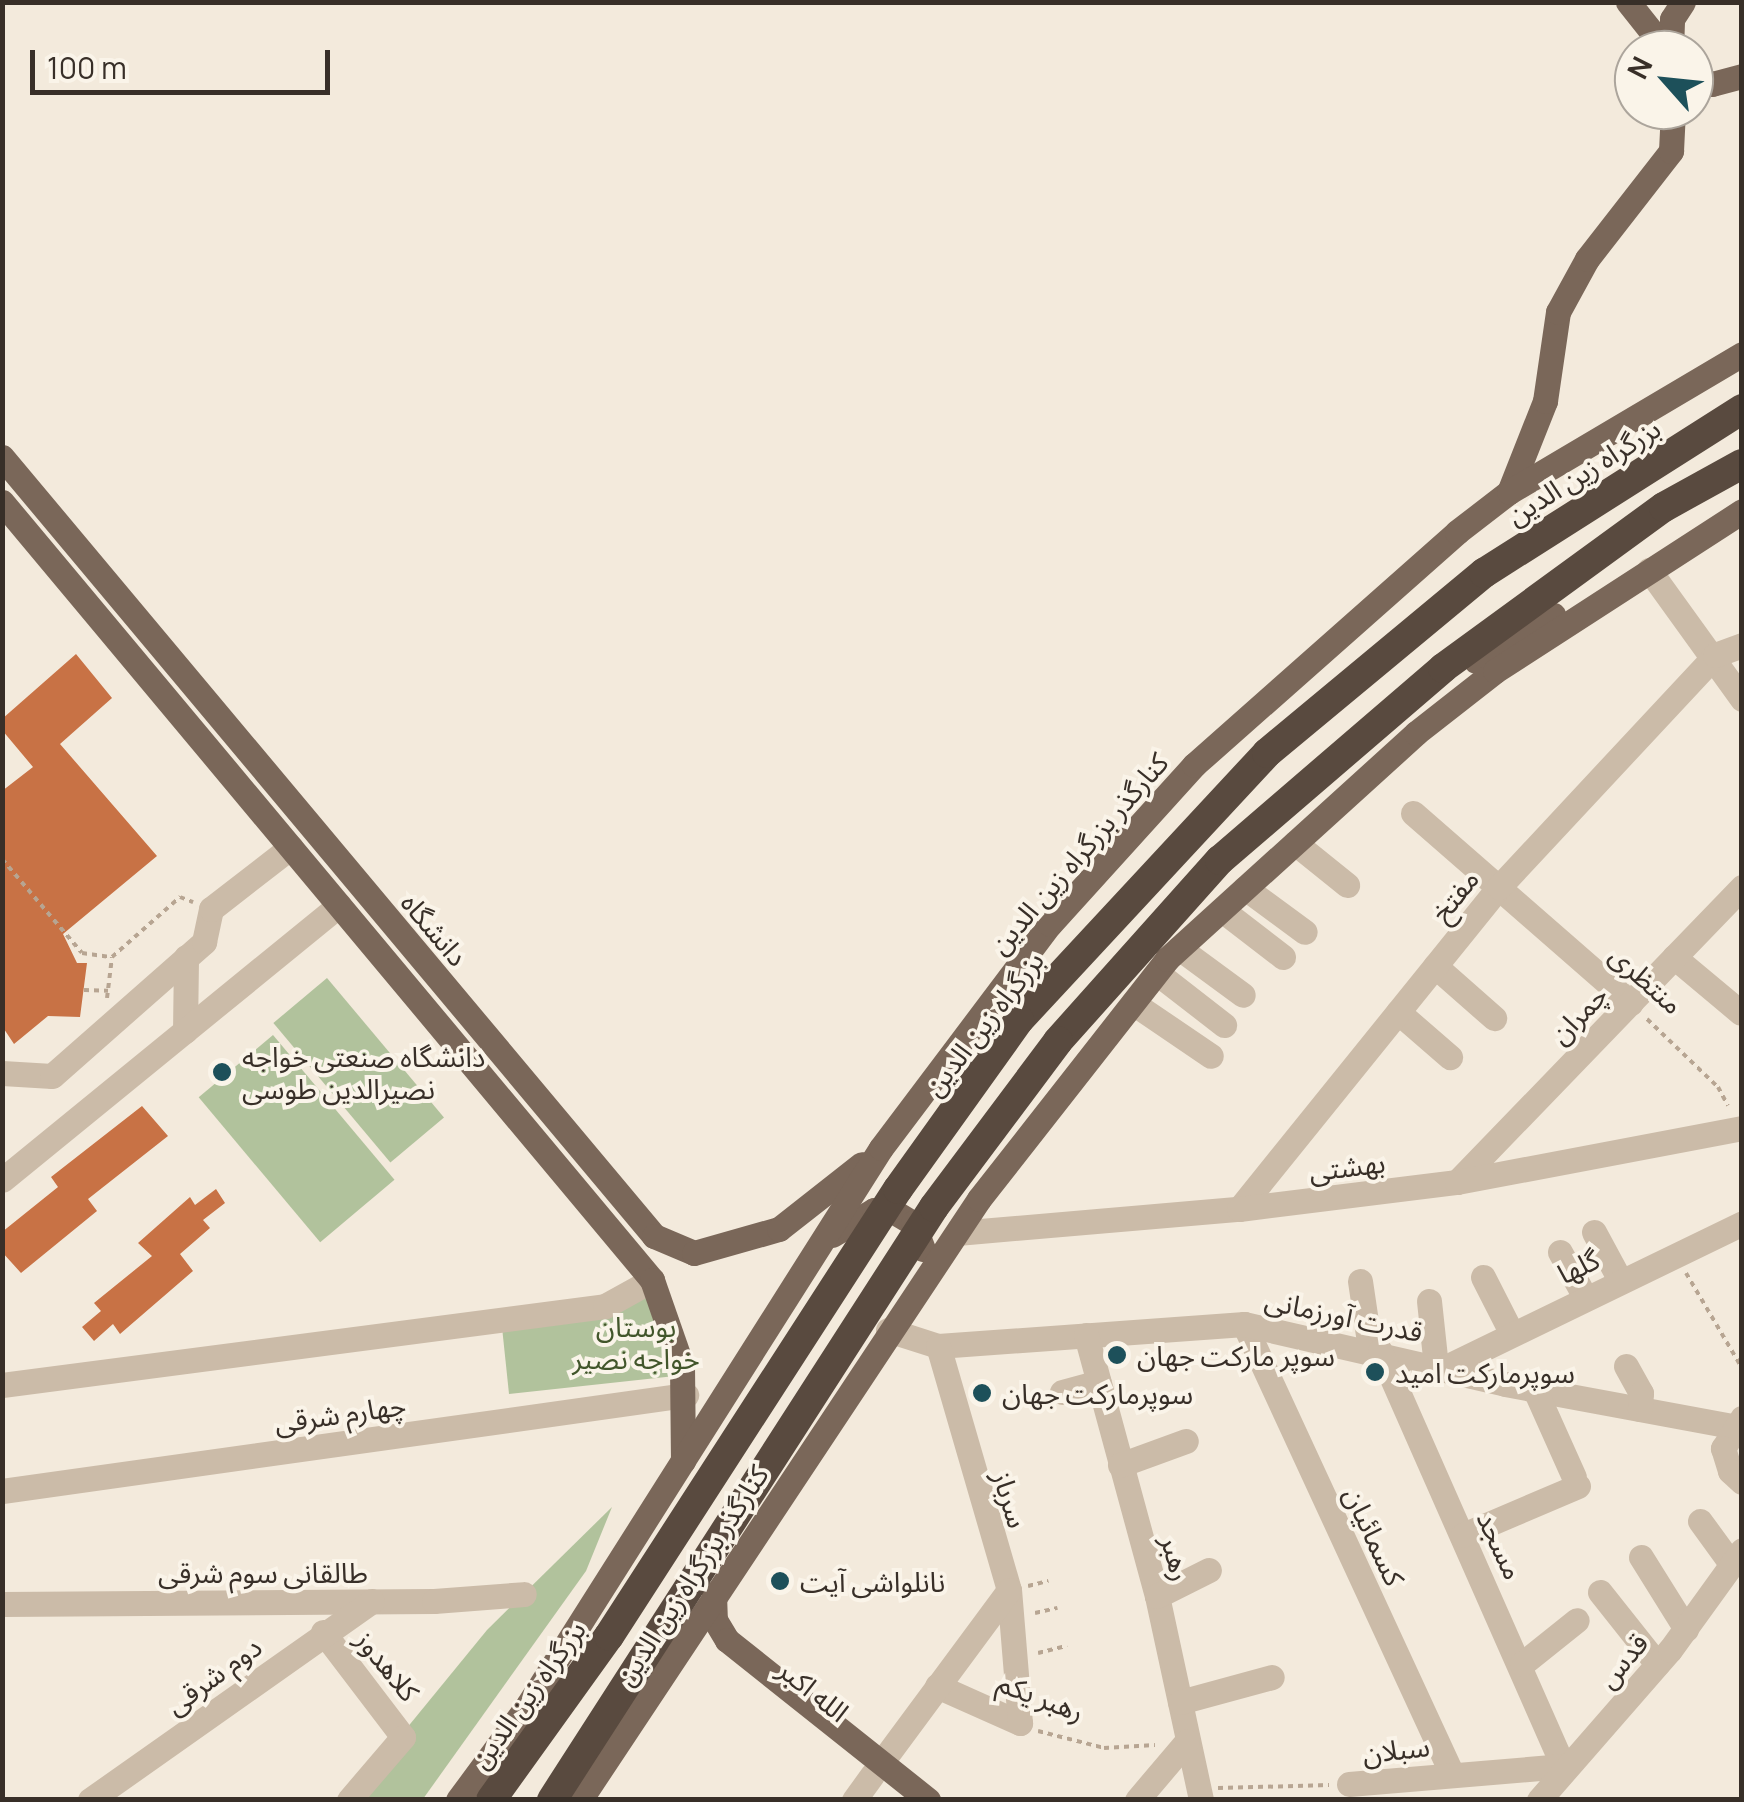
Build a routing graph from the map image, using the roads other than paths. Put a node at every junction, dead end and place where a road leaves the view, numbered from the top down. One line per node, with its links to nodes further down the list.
1 (1628, 2): 3 (main road)
2 (1683, 2): 4 (main road)
3 (1651, 30)
4 (1671, 30)
5 (1742, 76): 6 (main road)
6 (1714, 83)
7 (1672, 130): 12 (main road)
8 (1742, 354): 12 (main road, کنارگذر بزرگراه زین الدین)
9 (1742, 409): 120 (highway, بزرگراه زین الدین, bridge)
10 (2, 457): 23 (main road, دانشگاه)
11 (1742, 464): 19 (highway)
12 (1509, 492): 52 (main road, کنارگذر بزرگراه زین الدین)
13 (2, 502): 22 (main road, دانشگاه)
14 (1742, 511): 15 (main road, کنارگذر بزرگراه زین الدین); 19 (main road)
15 (1648, 570): 17 (street); 21 (main road, کنارگذر بزرگراه زین الدین)
16 (1742, 645): 17 (street, مفتخ)
17 (1715, 656): 18 (street); 26 (street, مفتخ)
18 (1742, 698)
19 (1366, 734): 121 (highway, bridge)
20 (1413, 812): 26 (street, منتظری)
21 (1295, 843): 25 (street); 28 (main road, کنارگذر بزرگراه زین الدین)
22 (291, 847): 24 (main road, دانشگاه); 34 (street)
23 (335, 857): 24 (main road); 46 (main road, دانشگاه)
24 (313, 873): 29 (main road, دانشگاه)
25 (1347, 884)
26 (1499, 886): 36 (street, مفتخ); 40 (street, منتظری)
27 (1742, 887): 35 (street, چمران)
28 (1245, 888): 30 (main road, کنارگذر بزرگراه زین الدین); 31 (street)
29 (340, 905): 45 (street); 47 (main road, دانشگاه)
30 (1222, 910): 32 (main road, کنارگذر بزرگراه زین الدین); 33 (street)
31 (1305, 932)
32 (1179, 948): 37 (main road, کنارگذر بزرگراه زین الدین); 38 (street)
33 (1282, 957)
34 (186, 958): 45 (street); 50 (street)
35 (1674, 958): 40 (street, چمران); 42 (street)
36 (1435, 966): 41 (street, مفتخ); 43 (street)
37 (1157, 973): 39 (main road, کنارگذر بزرگراه زین الدین); 44 (street)
38 (1243, 995)
39 (1133, 1003): 48 (street); 57 (main road, کنارگذر بزرگراه زین الدین)
40 (1631, 1003): 54 (street, چمران)
41 (1398, 1012): 49 (street); 55 (street, مفتخ)
42 (1741, 1014)
43 (1494, 1018)
44 (1224, 1025)
45 (185, 1031): 53 (street)
46 (482, 1031): 47 (main road); 52 (main road, دانشگاه)
47 (458, 1048): 62 (main road, دانشگاه)
48 (1210, 1056)
49 (1450, 1057)
50 (2, 1073)
51 (1740, 1128): 54 (street, بهشتی)
52 (881, 1148): 59 (main road, کنارگذر بزرگراه زین الدین)
53 (2, 1180)
54 (1457, 1182): 55 (street, بهشتی)
55 (1240, 1210): 57 (street, بهشتی)
56 (1742, 1223): 64 (street, گلها)
57 (956, 1232): 68 (main road, کنارگذر بزرگراه زین الدین)
58 (1594, 1232): 64 (street)
59 (816, 1248): 68 (main road); 84 (main road, کنارگذر بزرگراه زین الدین)
60 (1560, 1252): 65 (street)
61 (1483, 1277): 70 (street)
62 (652, 1280): 77 (street); 80 (main road, دانشگاه)
63 (1360, 1280): 72 (street, مسجد)
64 (1620, 1280): 65 (street, گلها)
65 (1585, 1297): 70 (street, گلها)
66 (1430, 1301): 74 (street)
67 (1244, 1324): 69 (street, قدرت آورزمانی); 72 (street, قدرت آورزمانی); 114 (street, کسمائیان)
68 (888, 1330): 71 (street); 96 (main road, کنارگذر بزرگراه زین الدین)
69 (1086, 1336): 71 (street, قدرت آورزمانی); 75 (street, رهبر)
70 (1500, 1338): 74 (street, گلها); 76 (street)
71 (938, 1346): 93 (street, سرباز)
72 (1375, 1350): 74 (street, قدرت آورزمانی); 89 (street, مسجد)
73 (1626, 1366): 81 (street)
74 (1440, 1367): 76 (street, قدرت آورزمانی)
75 (1099, 1382): 79 (street); 85 (street, رهبر)
76 (1505, 1384): 78 (street, قدرت آورزمانی)
77 (2, 1385)
78 (1534, 1390): 81 (street, قدرت آورزمانی); 89 (street)
79 (1062, 1392)
80 (686, 1395): 84 (main road, دانشگاه); 87 (street, چهارم شرقی)
81 (1640, 1409): 82 (street, قدرت آورزمانی)
82 (1737, 1422): 86 (street)
83 (1186, 1441): 85 (street)
84 (684, 1462): 111 (main road, کنارگذر بزرگراه زین الدین)
85 (1120, 1465): 97 (street, رهبر)
86 (1742, 1482)
87 (2, 1491)
88 (1700, 1521): 91 (street)
89 (1463, 1534): 104 (street, مسجد)
90 (1641, 1556): 101 (street)
91 (1737, 1558): 101 (street, قدس)
92 (1210, 1570): 97 (street)
93 (1009, 1590): 107 (street); 109 (street, سرباز)
94 (1600, 1592): 105 (street)
95 (524, 1594): 98 (street, طالقانی سوم شرقی)
96 (714, 1594): 103 (main road, کنارگذر بزرگراه زین الدین); 113 (main road)
97 (1157, 1596): 108 (street, رهبر)
98 (372, 1601): 99 (street, طالقانی سوم شرقی); 102 (street, دوم شرقی)
99 (2, 1604)
100 (1577, 1620): 104 (street)
101 (1686, 1628): 105 (street, قدس)
102 (323, 1632): 117 (street, دوم شرقی); 118 (street, کلاهدوز)
103 (680, 1648): 113 (main road, الله اکبر); 122 (main road, کنارگذر بزرگراه زین الدین)
104 (1522, 1664): 112 (street, مسجد)
105 (1657, 1664): 112 (street, قدس)
106 (1272, 1676): 108 (street)
107 (937, 1686): 109 (street, رهبر یکم); 113 (street)
108 (1180, 1702): 110 (street, رهبر)
109 (1020, 1723)
110 (1186, 1741): 116 (street, رهبر); 126 (street)
111 (495, 1750): 119 (main road, کنارگذر بزرگراه زین الدین); 120 (main road)
112 (1563, 1766): 114 (street); 127 (street, قدس)
113 (876, 1768): 123 (street); 124 (main road, الله اکبر); 125 (main road)
114 (1451, 1772): 115 (street, سبلان)
115 (1348, 1784)
116 (1200, 1794)
117 (90, 1800)
118 (349, 1800)
119 (458, 1800)
120 (488, 1800)
121 (552, 1800)
122 (580, 1800)
123 (854, 1800)
124 (903, 1800)
125 (928, 1800)
126 (1137, 1800)
127 (1539, 1800)

